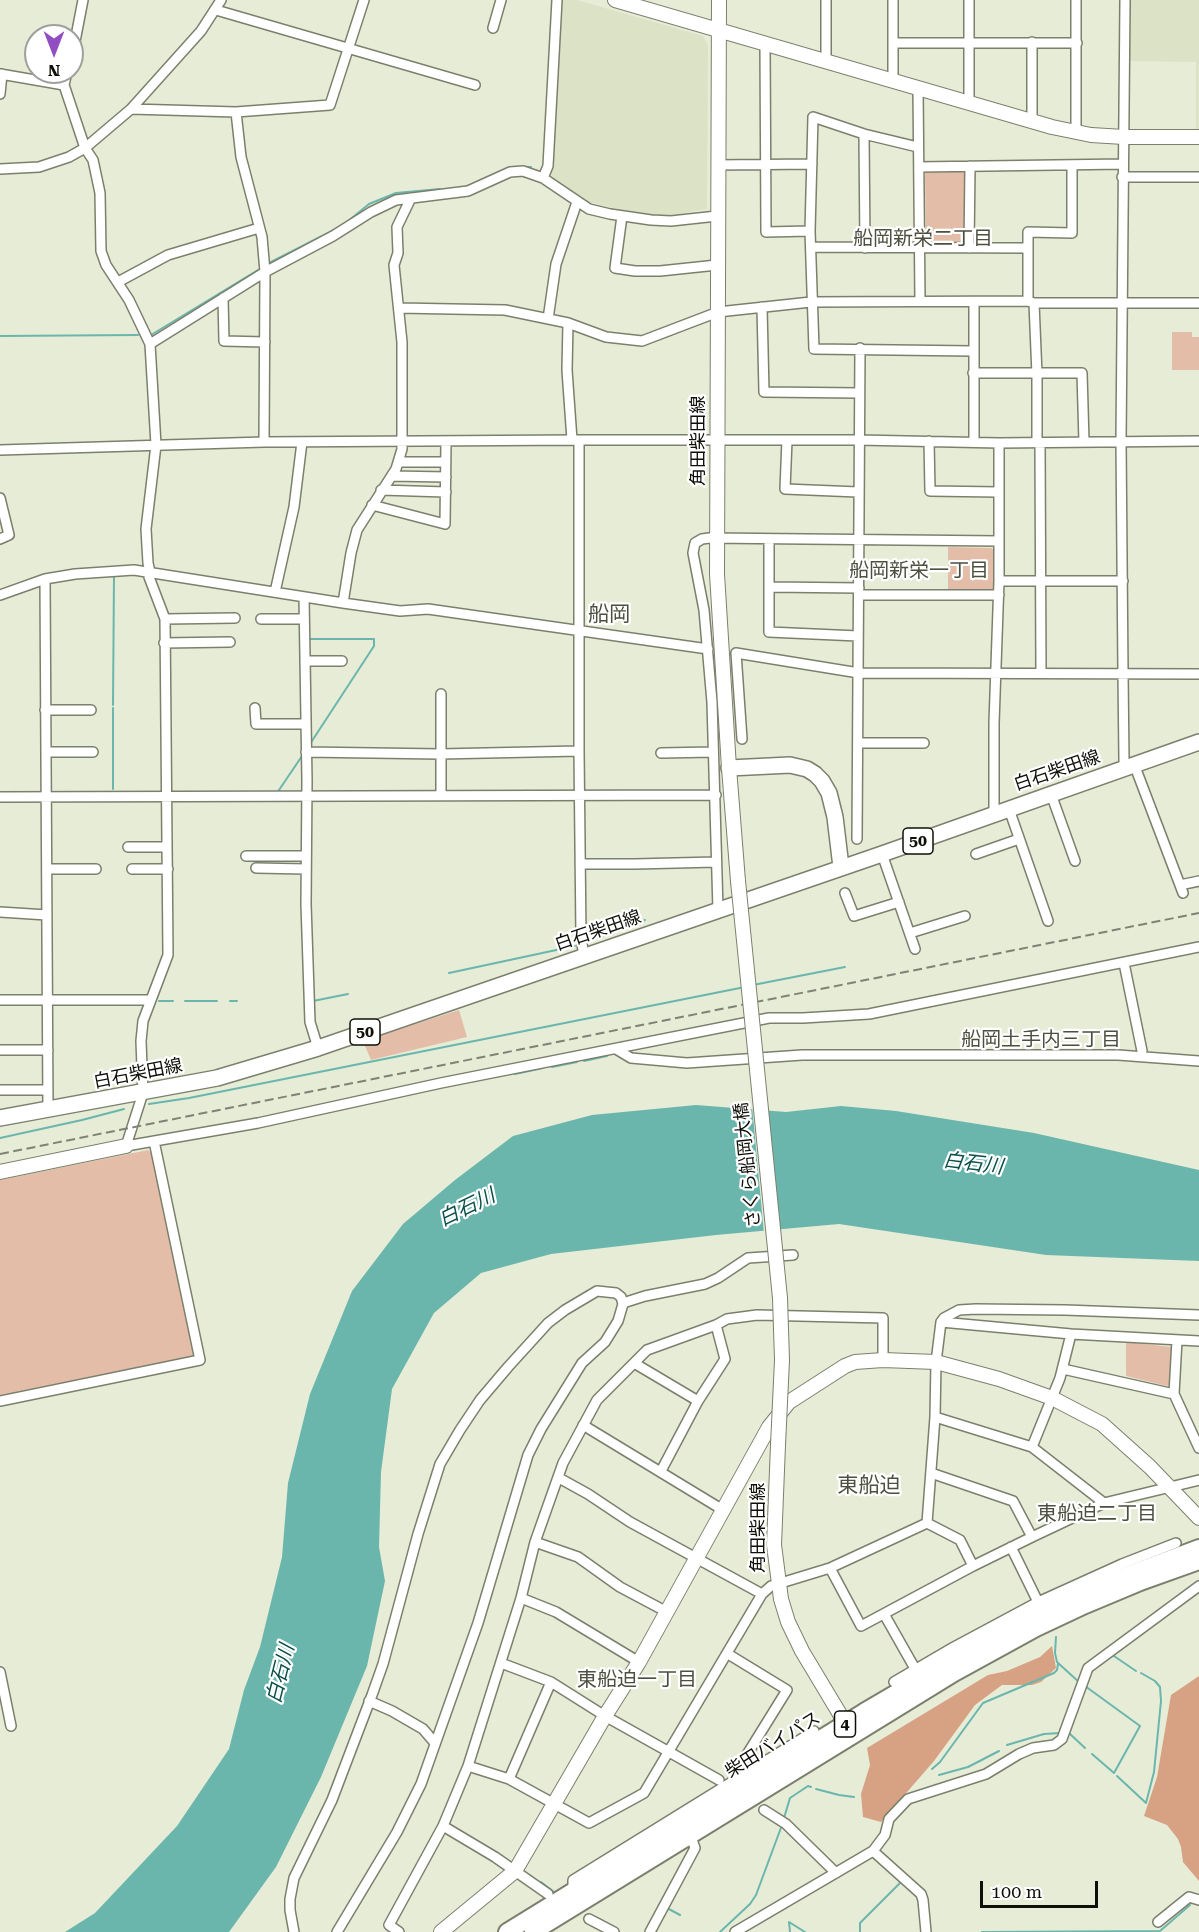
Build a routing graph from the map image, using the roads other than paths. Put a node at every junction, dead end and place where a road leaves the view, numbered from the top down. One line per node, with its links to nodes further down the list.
1 (83, 0): 14 (street)
2 (221, 0): 13 (street)
3 (364, 0): 22 (street)
4 (501, 0): 15 (street)
5 (557, 0): 50 (street)
6 (615, 0): 16 (street)
7 (719, 0): 16 (street, 角田柴田線)
8 (826, 0): 23 (street)
9 (893, 0): 20 (street)
10 (969, 0): 21 (street)
11 (1076, 0): 18 (street)
12 (1125, 0): 36 (street)
13 (216, 10): 22 (street); 31 (street)
14 (78, 24)
15 (492, 28)
16 (719, 30): 19 (street); 42 (street, 角田柴田線)
17 (1032, 42): 18 (street); 21 (street); 33 (street)
18 (1077, 43): 34 (street)
19 (765, 44): 23 (street); 43 (street)
20 (893, 44): 21 (street); 25 (street)
21 (969, 44): 30 (street)
22 (347, 49): 27 (street); 32 (street)
23 (826, 61): 25 (street)
24 (1, 74): 26 (street); 29 (street)
25 (893, 80): 28 (street)
26 (64, 85): 39 (street)
27 (475, 85)
28 (918, 88): 30 (street); 38 (street)
29 (0, 94)
30 (969, 103): 33 (street)
31 (131, 109): 32 (street); 39 (street)
32 (236, 112): 55 (street)
33 (1032, 121): 34 (street)
34 (1076, 132): 36 (street)
35 (864, 134): 38 (street); 40 (street); 58 (street)
36 (1124, 137): 37 (street); 41 (street)
37 (1199, 137)
38 (918, 147): 46 (street)
39 (85, 148): 47 (street); 64 (street)
40 (812, 164): 43 (street); 56 (street)
41 (1123, 164): 45 (street); 48 (street)
42 (717, 165): 43 (street); 54 (street, 角田柴田線)
43 (766, 165): 56 (street)
44 (970, 166): 45 (street); 46 (street); 60 (street)
45 (1072, 166): 61 (street)
46 (919, 167): 59 (street)
47 (0, 169)
48 (1122, 177): 49 (street); 70 (street)
49 (1199, 177)
50 (543, 178): 51 (street); 52 (street)
51 (411, 198): 63 (street); 73 (street)
52 (577, 202): 53 (street); 75 (street)
53 (622, 216): 54 (street); 62 (street)
54 (717, 216): 62 (street, 角田柴田線)
55 (259, 228): 63 (street); 64 (street)
56 (810, 231): 57 (street)
57 (811, 247): 58 (street); 67 (street)
58 (865, 248): 59 (street)
59 (919, 248): 60 (street); 66 (street)
60 (969, 248): 61 (street)
61 (1027, 248): 69 (street)
62 (717, 265): 74 (street, 角田柴田線)
63 (265, 272): 65 (street); 77 (street)
64 (118, 282): 78 (street)
65 (223, 298): 77 (street); 78 (street)
66 (920, 301): 67 (street); 68 (street)
67 (811, 302): 72 (street); 79 (street)
68 (974, 302): 69 (street); 80 (street)
69 (1031, 302): 70 (street); 82 (street)
70 (1122, 303): 71 (street); 90 (street)
71 (1199, 303)
72 (762, 307): 74 (street); 83 (street)
73 (399, 308): 75 (street); 94 (street)
74 (718, 312): 76 (street); 85 (street, 角田柴田線)
75 (548, 319): 76 (street)
76 (568, 323): 84 (street)
77 (265, 342): 92 (street)
78 (150, 344): 99 (street)
79 (860, 348): 80 (street); 83 (street)
80 (973, 351): 81 (street)
81 (973, 374): 82 (street); 95 (street)
82 (1037, 375): 96 (street); 97 (street)
83 (859, 393): 87 (street)
84 (575, 440): 85 (street); 88 (street); 132 (street)
85 (717, 440): 86 (street); 112 (street, 角田柴田線)
86 (787, 440): 87 (street); 107 (street)
87 (859, 440): 89 (street); 107 (street)
88 (446, 441): 94 (street); 102 (street)
89 (929, 441): 95 (street); 108 (street)
90 (1122, 441): 91 (street); 97 (street); 120 (street)
91 (1199, 441)
92 (264, 442): 93 (street); 99 (street)
93 (302, 442): 94 (street); 123 (street)
94 (402, 442): 101 (street)
95 (974, 442): 98 (street)
96 (1039, 442): 97 (street); 98 (street); 119 (street)
97 (1084, 442)
98 (999, 443): 108 (street)
99 (156, 445): 100 (street); 116 (street)
100 (0, 450)
101 (398, 462): 102 (street); 103 (street)
102 (446, 462): 104 (street)
103 (392, 476): 104 (street); 105 (street)
104 (446, 477): 106 (street)
105 (381, 490): 106 (street); 110 (street)
106 (446, 492): 110 (street)
107 (858, 492): 114 (street)
108 (999, 492): 115 (street)
109 (0, 498): 111 (street)
110 (372, 505): 127 (street)
111 (0, 538)
112 (717, 538): 113 (street); 136 (street); 161 (street, 角田柴田線)
113 (769, 539): 114 (street); 121 (street)
114 (858, 540): 115 (street); 122 (street)
115 (999, 541): 118 (street)
116 (150, 573): 117 (street); 123 (street); 129 (street)
117 (45, 579): 124 (street); 146 (street)
118 (999, 581): 119 (street); 125 (street)
119 (1041, 581): 120 (street); 141 (street)
120 (1123, 581): 142 (street)
121 (770, 587): 122 (street); 133 (street)
122 (859, 591): 125 (street); 133 (street)
123 (275, 592): 126 (street)
124 (0, 595)
125 (999, 595): 140 (street)
126 (304, 597): 127 (street); 131 (street)
127 (343, 603): 132 (street)
128 (235, 618): 129 (street)
129 (165, 619): 135 (street)
130 (261, 619): 131 (street)
131 (304, 619): 137 (street)
132 (579, 630): 136 (street); 156 (street)
133 (858, 636): 139 (street)
134 (230, 642): 135 (street)
135 (164, 643): 169 (street)
136 (708, 649): 157 (street)
137 (305, 661): 138 (street); 148 (street)
138 (342, 661)
139 (859, 673): 140 (street); 149 (street); 151 (street)
140 (996, 673): 141 (street); 171 (street)
141 (1041, 673): 142 (street)
142 (1123, 673): 143 (street); 160 (street)
143 (1199, 674)
144 (441, 694): 159 (street)
145 (255, 708): 148 (street)
146 (45, 710): 147 (street); 153 (street)
147 (91, 710)
148 (306, 724): 155 (street)
149 (742, 739)
150 (1199, 742): 160 (main road, 白石柴田線 / 50)
151 (858, 743): 152 (street); 172 (street)
152 (924, 743)
153 (46, 752): 154 (street); 166 (street)
154 (93, 752)
155 (306, 752): 159 (street); 167 (street)
156 (579, 752): 159 (street); 164 (street)
157 (713, 752): 158 (street); 165 (street)
158 (661, 753)
159 (440, 754): 163 (street)
160 (1130, 766): 162 (main road, 白石柴田線 / 50); 191 (street)
161 (729, 768): 183 (main road); 190 (street, 角田柴田線)
162 (1051, 794): 170 (main road, 白石柴田線 / 50); 180 (street)
163 (441, 795): 164 (street); 167 (street)
164 (579, 795): 165 (street); 182 (street)
165 (716, 795): 181 (street)
166 (46, 796): 168 (street); 169 (street); 185 (street)
167 (306, 796): 169 (street); 179 (street)
168 (0, 797)
169 (166, 797): 175 (street)
170 (1009, 808): 171 (main road, 白石柴田線 / 50); 173 (street)
171 (994, 814): 176 (main road, 白石柴田線 / 50)
172 (857, 839)
173 (1019, 839): 177 (street); 198 (street)
174 (128, 847): 175 (street)
175 (166, 847): 188 (street)
176 (882, 854): 183 (main road, 白石柴田線 / 50); 193 (street)
177 (976, 854)
178 (246, 856): 179 (street)
179 (306, 856): 189 (street)
180 (1075, 861)
181 (716, 862): 182 (street); 194 (street)
182 (580, 864): 202 (street)
183 (841, 867): 194 (main road, 白石柴田線 / 50)
184 (256, 868): 189 (street)
185 (47, 869): 186 (street); 196 (street)
186 (96, 869)
187 (132, 869): 188 (street)
188 (168, 869): 206 (street)
189 (306, 869): 207 (street)
190 (738, 881): 239 (street, さくら船岡大橋, bridge)
191 (1199, 881)
192 (845, 893): 193 (street)
193 (899, 902): 199 (street)
194 (718, 910): 202 (main road, 白石柴田線 / 50)
195 (0, 912): 196 (street)
196 (47, 915): 204 (street)
197 (965, 916): 199 (street)
198 (1048, 921)
199 (910, 933): 201 (street)
200 (1199, 947): 203 (street)
201 (915, 949)
202 (584, 957): 207 (main road, 白石柴田線 / 50)
203 (1124, 963): 208 (street); 211 (street)
204 (47, 999): 205 (street); 206 (street); 210 (street)
205 (0, 1000)
206 (151, 1000): 215 (street)
207 (318, 1048): 215 (main road, 白石柴田線 / 50)
208 (616, 1049): 212 (street); 218 (street)
209 (0, 1050): 210 (street)
210 (48, 1050): 214 (street)
211 (1142, 1051)
212 (1199, 1061)
213 (0, 1090): 214 (street)
214 (48, 1090): 216 (street)
215 (142, 1093): 216 (main road, 白石柴田線 / 50); 219 (street)
216 (48, 1110): 217 (main road, 白石柴田線 / 50)
217 (0, 1118)
218 (154, 1141): 219 (street); 235 (street)
219 (126, 1146): 220 (street)
220 (0, 1172)
221 (794, 1255): 222 (street)
222 (622, 1303): 275 (street); 280 (street)
223 (1199, 1315): 224 (street)
224 (941, 1322): 226 (street); 230 (street)
225 (716, 1325): 229 (street); 231 (street); 236 (street)
226 (1071, 1334): 227 (street); 232 (street)
227 (1177, 1340): 228 (street); 233 (street)
228 (1199, 1341)
229 (883, 1360): 230 (street); 248 (street)
230 (936, 1362): 234 (street); 237 (street)
231 (634, 1363): 236 (street); 238 (street)
232 (1063, 1369): 233 (street); 234 (street)
233 (1174, 1394): 241 (street)
234 (1052, 1398): 240 (street); 246 (street)
235 (0, 1401)
236 (698, 1401): 242 (street)
237 (935, 1417): 240 (street); 243 (street)
238 (583, 1425): 242 (street); 244 (street)
239 (778, 1445): 261 (street, 角田柴田線)
240 (1032, 1447): 247 (street)
241 (1199, 1448)
242 (661, 1471): 248 (street)
243 (931, 1473): 250 (street); 251 (street)
244 (559, 1478): 252 (street); 256 (street)
245 (1199, 1480): 246 (street)
246 (1169, 1486): 247 (street); 249 (street)
247 (1104, 1503): 251 (street)
248 (723, 1510): 256 (street)
249 (1199, 1518)
250 (927, 1523): 258 (street); 259 (street)
251 (1032, 1537): 254 (street)
252 (535, 1542): 264 (street); 266 (street)
253 (1176, 1544): 260 (street)
254 (1011, 1547): 258 (street); 265 (street)
255 (1199, 1548): 260 (highway, 柴田バイパス / 4)
256 (697, 1558): 263 (street); 266 (street)
257 (1199, 1561): 278 (highway, 柴田バイパス / 4)
258 (973, 1566): 267 (street)
259 (830, 1568): 261 (street); 267 (street)
260 (1126, 1568): 265 (street); 272 (highway, 柴田バイパス / 4)
261 (778, 1584): 263 (street); 278 (street, 角田柴田線)
262 (1199, 1586): 290 (street)
263 (762, 1594): 268 (street)
264 (521, 1598): 269 (street); 270 (street)
265 (1038, 1602): 272 (street)
266 (667, 1612): 269 (street)
267 (884, 1614): 272 (street)
268 (728, 1654): 281 (street); 285 (street)
269 (639, 1662): 276 (street)
270 (501, 1663): 273 (street); 282 (street)
271 (0, 1672): 277 (street)
272 (918, 1674): 274 (street); 278 (highway, 柴田バイパス / 4)
273 (551, 1682): 276 (street); 283 (street)
274 (894, 1682)
275 (369, 1701): 280 (street); 298 (street)
276 (605, 1716): 281 (street); 286 (street)
277 (11, 1726)
278 (849, 1730): 285 (highway, 柴田バイパス / 4); 289 (highway, 柴田バイパス / 4)
279 (814, 1731): 285 (street)
280 (435, 1743): 299 (street)
281 (669, 1751): 284 (street); 286 (street)
282 (468, 1766): 283 (street); 288 (street)
283 (509, 1779): 286 (street)
284 (719, 1780)
285 (744, 1780): 301 (highway, 柴田バイパス / 4)
286 (553, 1804): 291 (street)
287 (764, 1810): 292 (street)
288 (443, 1826): 291 (street); 300 (street)
289 (690, 1834): 302 (highway, 柴田バイパス / 4); 304 (street)
290 (873, 1851): 292 (street); 306 (street)
291 (515, 1870): 293 (street); 297 (street)
292 (836, 1873): 305 (street)
293 (548, 1894)
294 (1199, 1900): 296 (street)
295 (590, 1918): 303 (street)
296 (1158, 1922)
297 (449, 1929)
298 (294, 1932)
299 (337, 1932)
300 (399, 1932)
301 (507, 1932)
302 (533, 1932)
303 (614, 1932)
304 (650, 1932)
305 (735, 1932)
306 (926, 1932)

